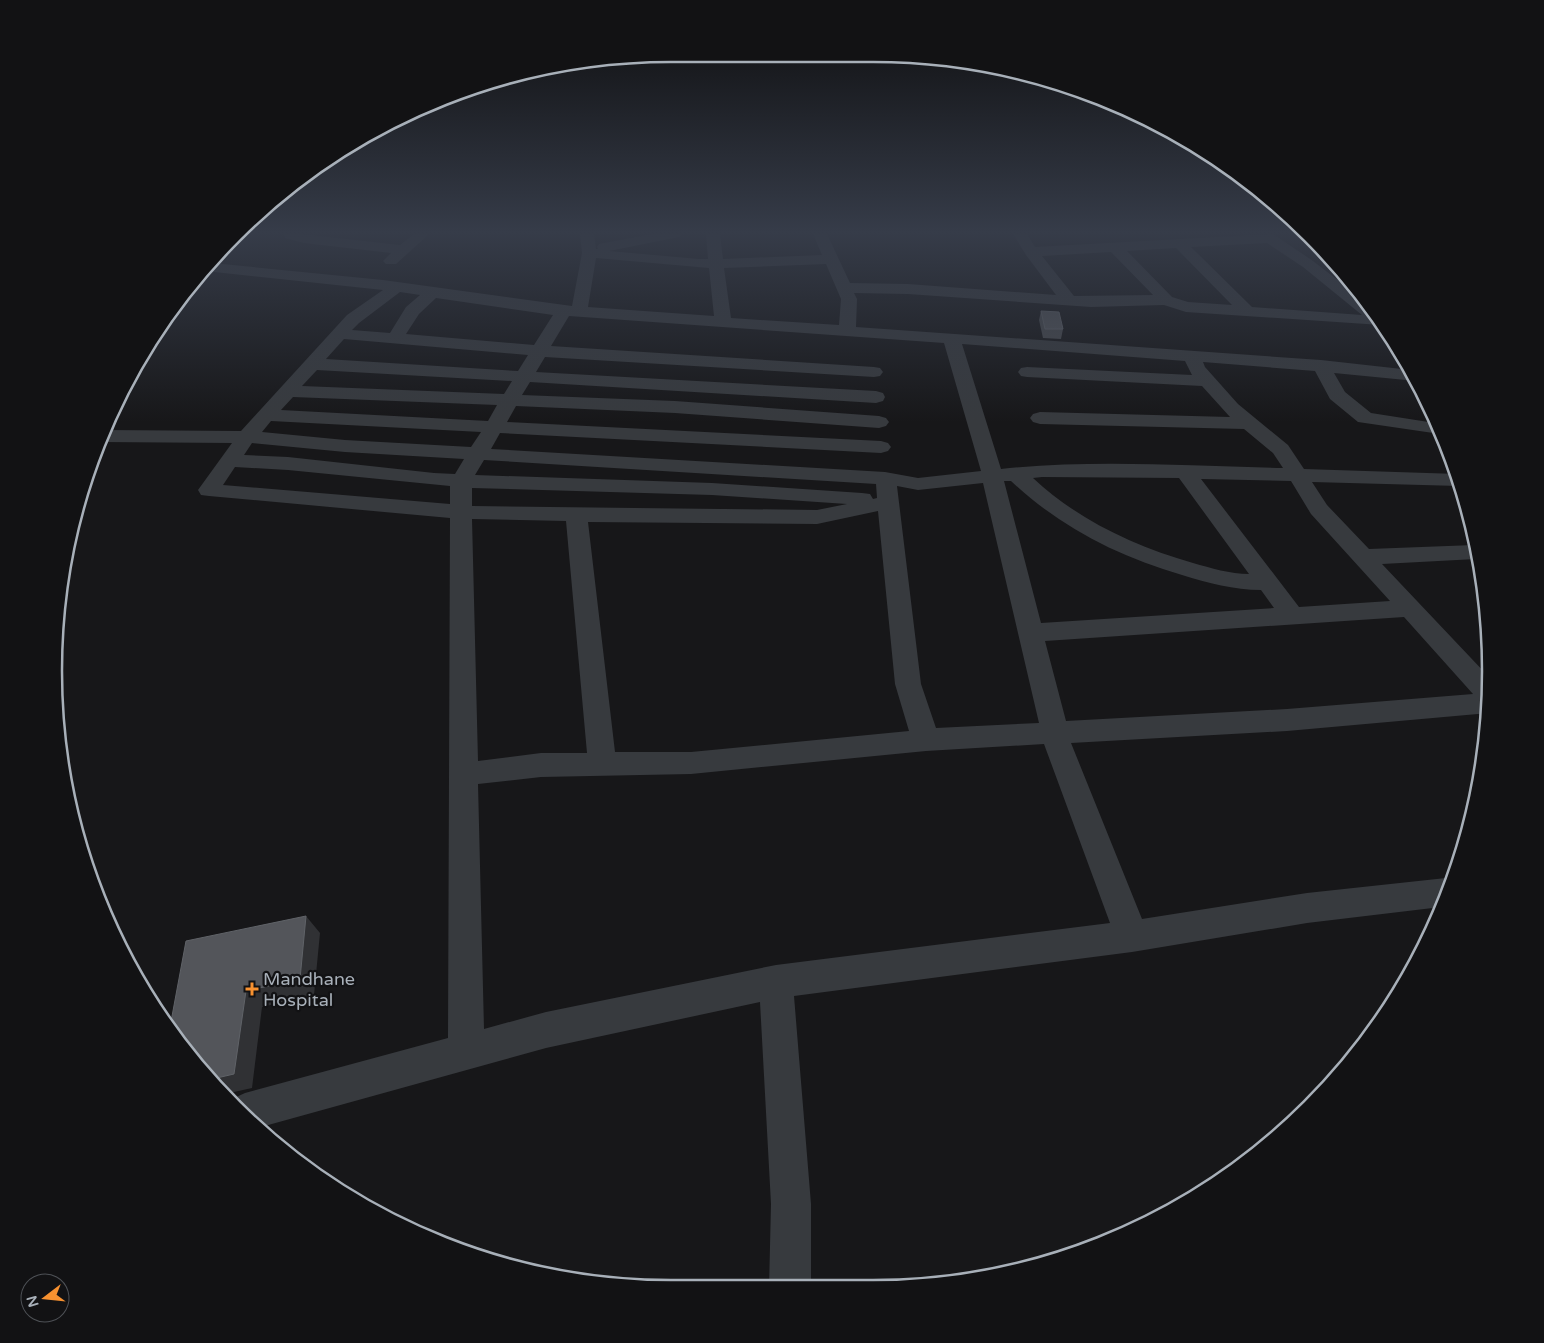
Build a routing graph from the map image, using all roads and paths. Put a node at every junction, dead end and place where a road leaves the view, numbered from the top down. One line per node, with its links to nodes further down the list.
1 (384, 297): 19 (street)
2 (428, 297): 21 (street)
3 (467, 297): 13 (street)
4 (575, 297): 13 (street)
5 (721, 297): 16 (street)
6 (848, 297): 17 (street)
7 (1020, 297): 11 (street)
8 (1066, 297): 11 (street)
9 (1163, 297): 12 (street)
10 (1233, 297): 14 (street)
11 (1069, 300): 12 (street)
12 (1166, 300): 14 (street)
13 (571, 311): 16 (street); 23 (street)
14 (1248, 312): 15 (street)
15 (1371, 321)
16 (723, 322): 22 (street)
17 (847, 331): 18 (street); 22 (street)
18 (870, 332): 20 (street); 27 (street)
19 (340, 334): 21 (street); 25 (street)
20 (951, 338): 24 (street); 47 (street)
21 (395, 339): 23 (street)
22 (747, 344): 23 (street); 27 (street)
23 (539, 351): 29 (street)
24 (1191, 356): 26 (street); 31 (street)
25 (312, 364): 29 (street); 32 (street)
26 (1321, 365): 30 (street); 40 (street)
27 (874, 372): 33 (street)
28 (1027, 372): 31 (street)
29 (524, 375): 33 (street); 34 (street)
30 (1404, 375)
31 (1208, 381): 38 (street)
32 (288, 391): 34 (street); 35 (street)
33 (876, 397): 37 (street)
34 (510, 399): 37 (street); 39 (street)
35 (267, 414): 39 (street); 42 (street)
36 (1040, 418): 38 (street)
37 (879, 422): 43 (street)
38 (1249, 423): 48 (street)
39 (494, 426): 43 (street); 44 (street)
40 (1430, 428)
41 (110, 436): 42 (street)
42 (246, 437): 44 (street); 45 (street)
43 (881, 447): 49 (street)
44 (478, 453): 49 (street); 51 (street)
45 (230, 461): 51 (street); 53 (street)
46 (1184, 472): 47 (street); 48 (street); 57 (street)
47 (1005, 476): 49 (street); 57 (street); 60 (street)
48 (1297, 476): 50 (street); 56 (street)
49 (885, 478): 52 (street)
50 (1450, 480)
51 (461, 481): 52 (street); 53 (street)
52 (888, 502): 54 (street); 64 (street)
53 (461, 512): 54 (street); 66 (street)
54 (576, 515): 65 (street)
55 (1470, 552): 56 (street)
56 (1363, 557): 58 (street)
57 (1268, 582): 59 (street)
58 (1410, 608): 59 (street); 61 (street)
59 (1292, 615): 60 (street)
60 (1030, 633): 63 (street)
61 (1481, 686)
62 (1480, 704): 63 (street)
63 (1055, 733): 64 (street); 68 (street)
64 (926, 740): 65 (street)
65 (602, 764): 66 (street)
66 (464, 774): 70 (street)
67 (1440, 893): 68 (street)
68 (1132, 936): 69 (street)
69 (776, 982): 70 (street); 72 (street)
70 (466, 1052): 71 (street)
71 (250, 1111)
72 (790, 1280)

